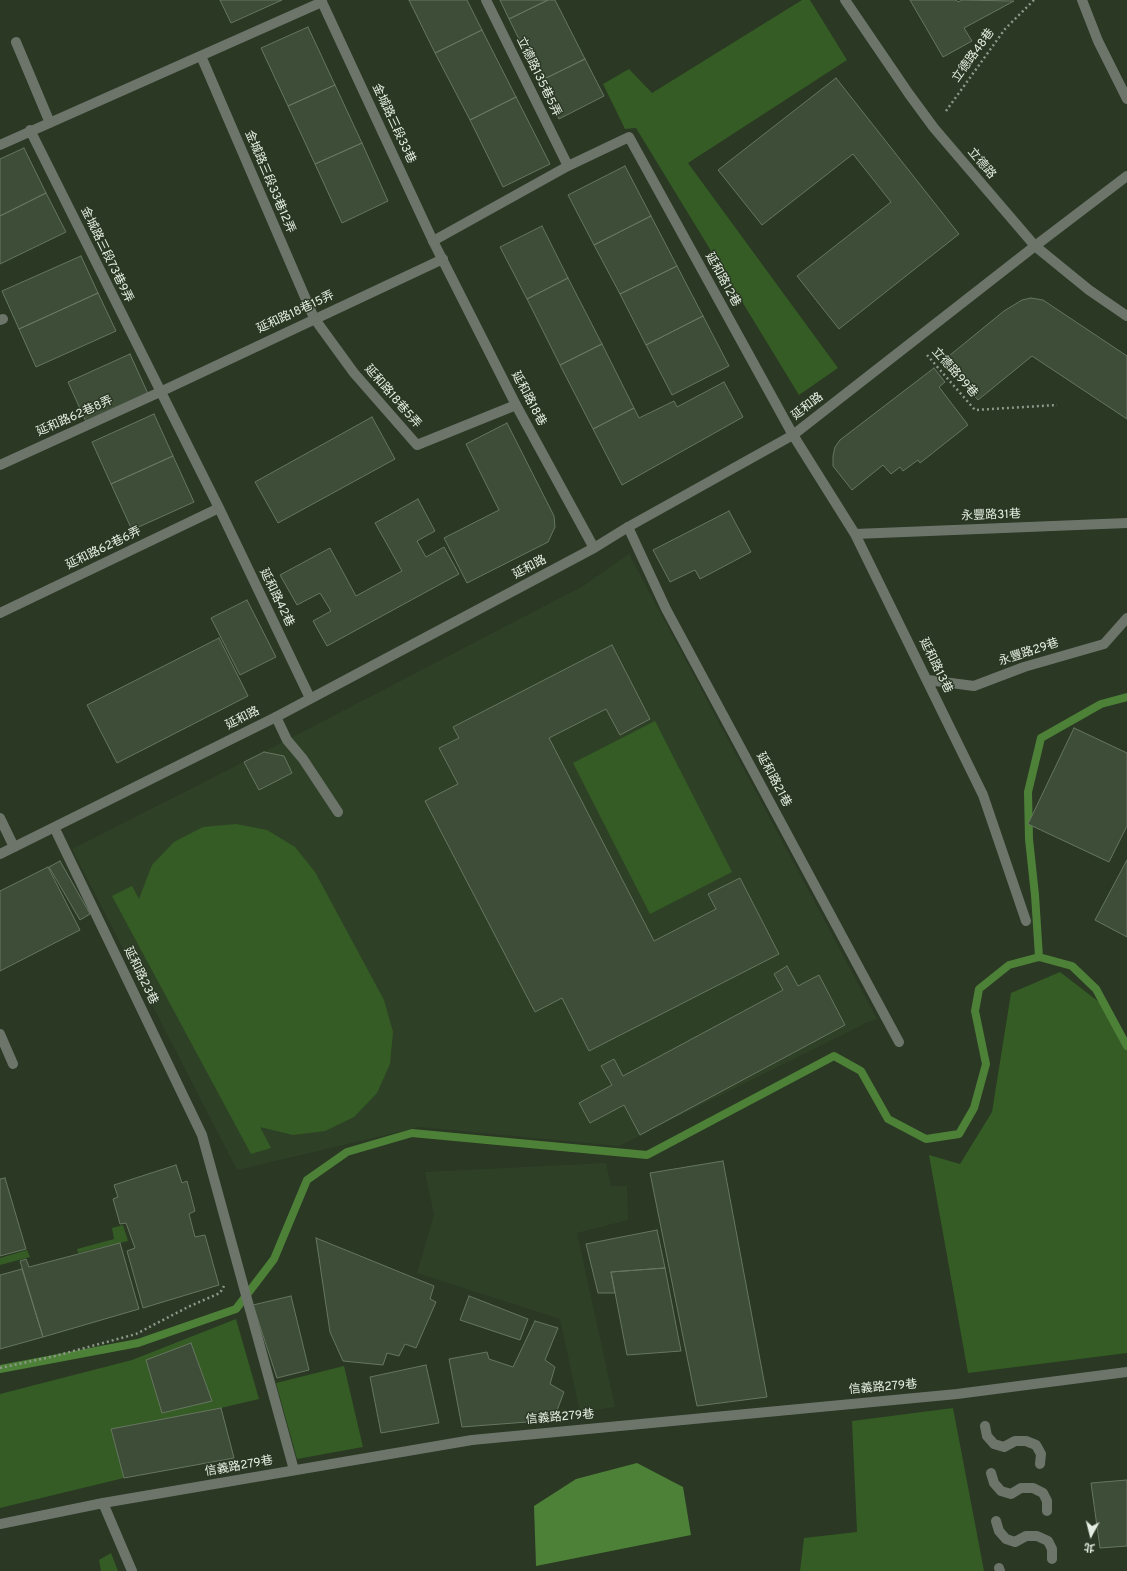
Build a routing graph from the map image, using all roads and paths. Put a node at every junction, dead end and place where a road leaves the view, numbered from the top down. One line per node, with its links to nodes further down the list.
1 (486, 0): 13 (street, 立德路135巷5弄)
2 (845, 0): 10 (street, 立德路)
3 (1034, 0): 10 (path, 立德路48巷)
4 (1082, 0): 8 (street)
5 (323, 1): 7 (street); 15 (street, 金城路三段33巷)
6 (16, 42): 9 (street)
7 (201, 56): 9 (street); 19 (street, 金城路三段33巷12弄)
8 (1127, 99)
9 (50, 123): 11 (street)
10 (934, 128): 16 (street, 立德路)
11 (30, 130): 12 (street); 21 (street, 金城路三段73巷9弄)
12 (0, 145)
13 (568, 166): 15 (street); 24 (street, 延和路12巷)
14 (1127, 176): 16 (street, 延和路)
15 (434, 241): 17 (street, 金城路三段33巷)
16 (1035, 246): 18 (street, 立德路); 20 (street, 延和路)
17 (443, 259): 19 (street, 延和路18巷15弄); 22 (street, 延和路18巷)
18 (1127, 316)
19 (314, 318): 21 (street, 延和路18巷15弄); 22 (street, 延和路18巷5弄)
20 (913, 340): 23 (path, 立德路99巷); 24 (street, 延和路)
21 (160, 392): 25 (street, 延和路62巷8弄); 26 (street, 金城路三段73巷9弄)
22 (516, 405): 30 (street, 延和路18巷)
23 (1057, 405)
24 (793, 435): 28 (street, 延和路); 29 (street, 延和路13巷)
25 (0, 465)
26 (219, 508): 31 (street, 延和路62巷6弄); 34 (street, 延和路42巷)
27 (1127, 524): 29 (street, 永豐路31巷)
28 (628, 528): 30 (street, 延和路); 43 (street, 延和路21巷)
29 (855, 534): 33 (street, 延和路13巷)
30 (594, 548): 34 (street, 延和路)
31 (0, 613)
32 (1127, 618): 33 (street, 永豐路29巷)
33 (928, 680): 41 (street, 延和路13巷)
34 (310, 698): 35 (street, 延和路)
35 (276, 717): 36 (street); 38 (street, 延和路)
36 (338, 812)
37 (0, 818): 39 (street)
38 (55, 829): 39 (street, 延和路); 45 (street, 延和路23巷)
39 (14, 847): 40 (street, 延和路)
40 (0, 854)
41 (1026, 921)
42 (0, 1034): 44 (street)
43 (899, 1042)
44 (13, 1064)
45 (238, 1268): 46 (path); 50 (street, 延和路23巷)
46 (0, 1368)
47 (1127, 1372): 50 (street, 信義路279巷)
48 (985, 1426): 49 (street)
49 (1040, 1464)
50 (294, 1470): 52 (street, 信義路279巷)
51 (991, 1473): 53 (street)
52 (103, 1503): 55 (street, 信義路279巷); 57 (street)
53 (1047, 1511)
54 (996, 1521): 56 (street)
55 (0, 1524)
56 (1052, 1559)
57 (132, 1571)

